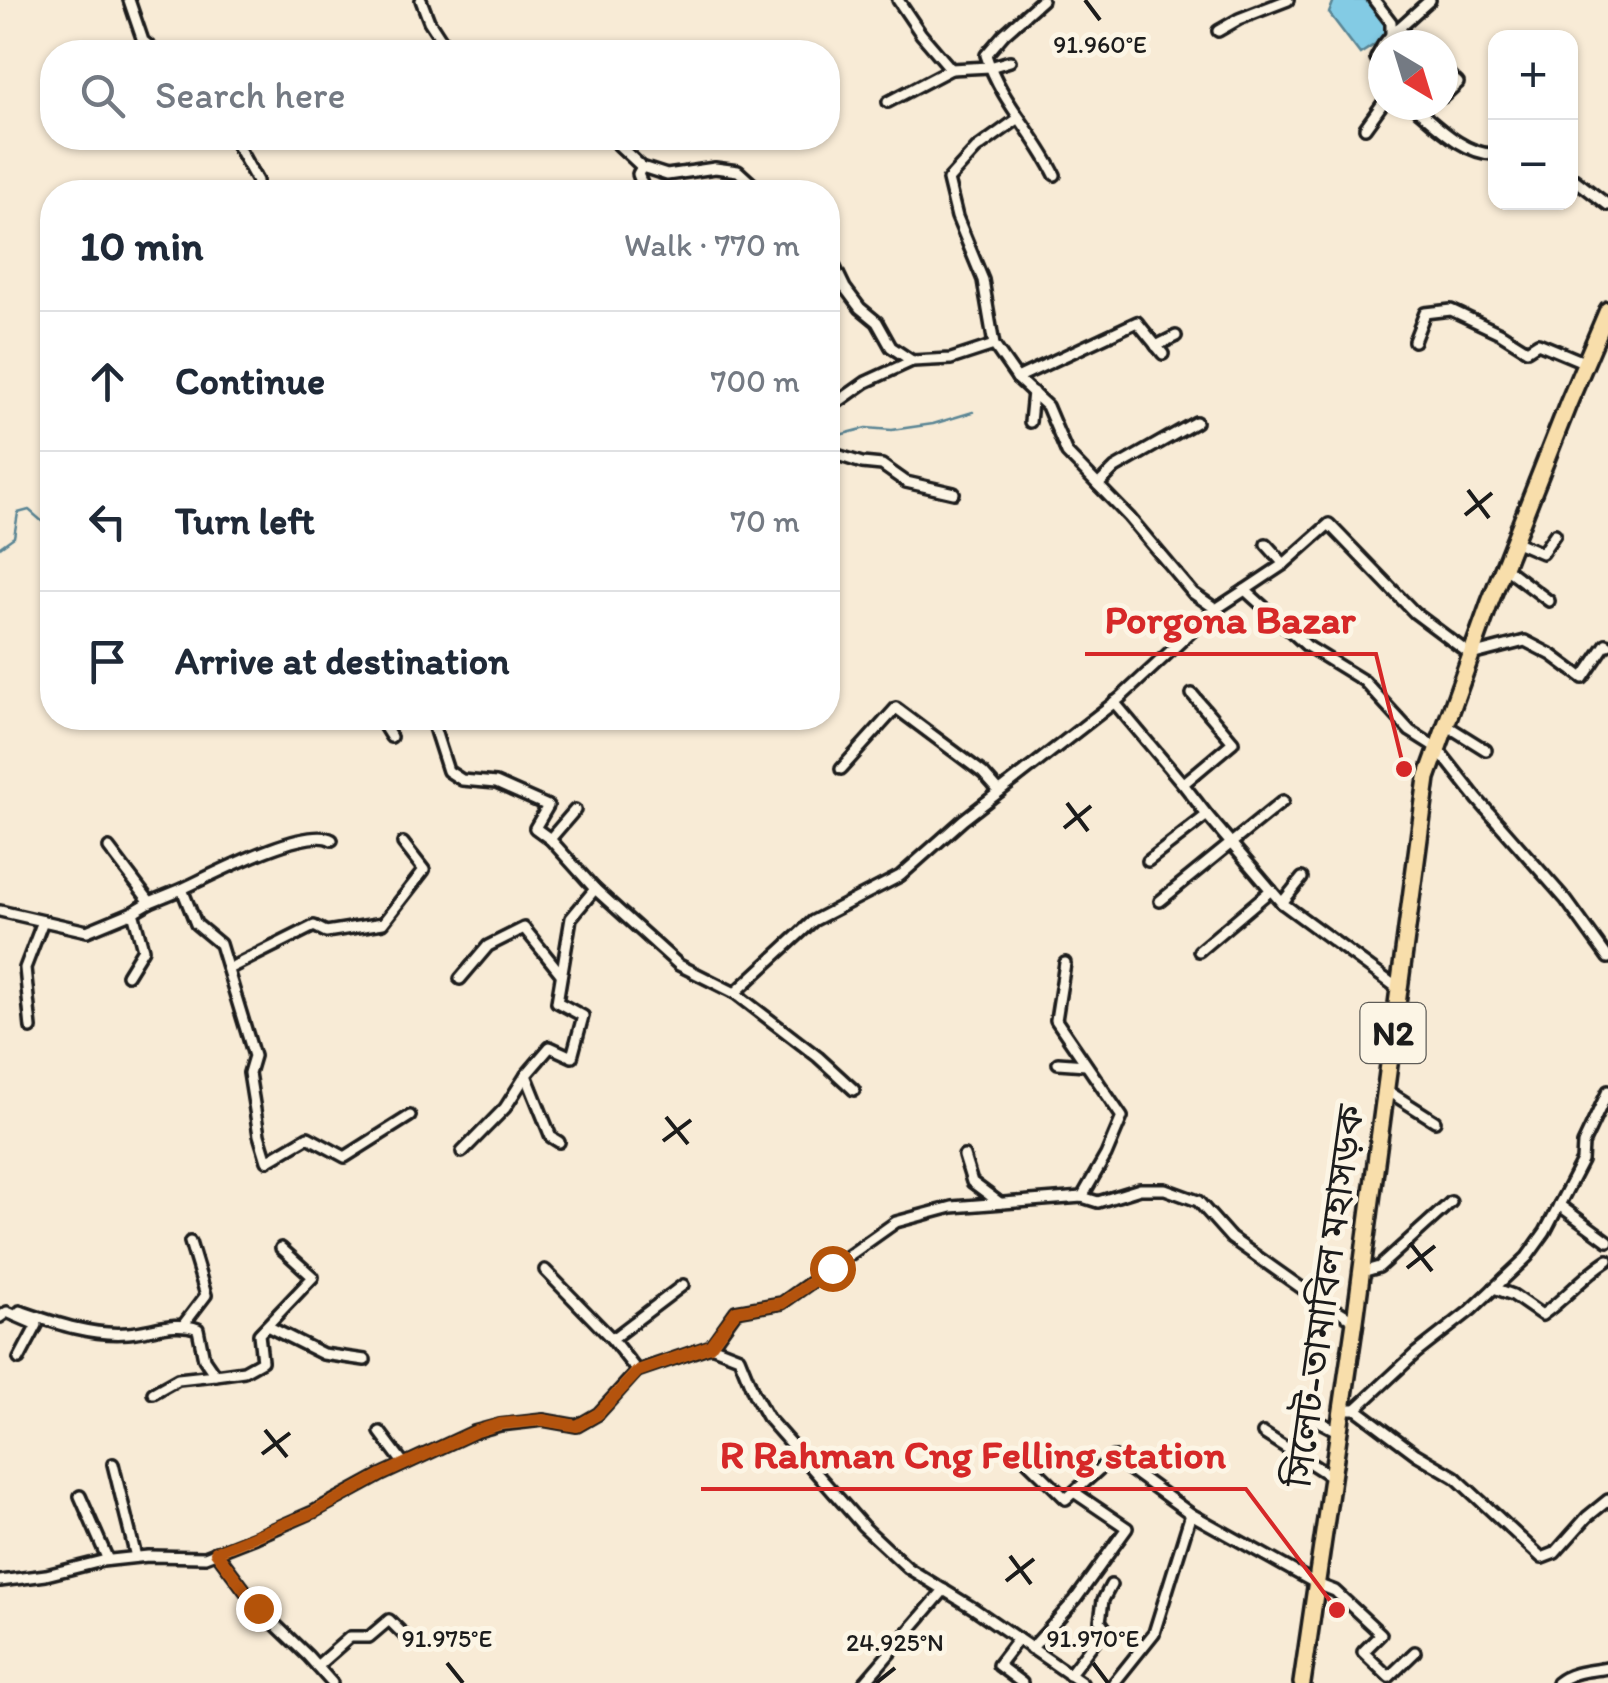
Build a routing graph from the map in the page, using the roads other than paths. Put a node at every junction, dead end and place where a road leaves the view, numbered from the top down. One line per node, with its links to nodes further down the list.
1 (128, 0): 11 (street)
2 (421, 0): 12 (street)
3 (898, 0): 15 (street)
4 (1042, 0): 14 (street)
5 (1288, 0): 10 (street)
6 (1374, 0): 8 (street)
7 (1430, 0): 9 (street)
8 (1393, 30)
9 (1396, 30)
10 (1218, 31)
11 (143, 40)
12 (441, 40)
13 (1010, 61): 14 (street)
14 (990, 68): 15 (street); 17 (street)
15 (952, 69): 16 (street)
16 (888, 102)
17 (1019, 118): 25 (street); 35 (street)
18 (1371, 120): 20 (street)
19 (1432, 120): 23 (street)
20 (1365, 128)
21 (239, 150): 26 (street)
22 (624, 150): 24 (street)
23 (1488, 155)
24 (642, 166): 27 (street); 28 (street)
25 (1055, 176)
26 (255, 180)
27 (640, 180)
28 (748, 180)
29 (1578, 182): 30 (street)
30 (1608, 205)
31 (840, 279): 36 (street)
32 (1608, 311): 37 (highway, N2)
33 (1176, 336): 38 (street)
34 (1414, 341): 37 (street)
35 (994, 346): 36 (street); 38 (street)
36 (912, 361): 40 (street)
37 (1584, 369): 47 (highway, সিলেট-তামাবিল মহাসড়ক / N2)
38 (1017, 378): 39 (street)
39 (1033, 392): 41 (street); 44 (street)
40 (840, 400)
41 (1030, 422)
42 (1196, 422): 44 (street)
43 (840, 456): 45 (street)
44 (1098, 485): 53 (street)
45 (954, 492)
46 (1555, 534): 47 (street)
47 (1514, 540): 50 (highway, সিলেট-তামাবিল মহাসড়ক / N2)
48 (1266, 544): 49 (street)
49 (1284, 564): 51 (street); 55 (street)
50 (1504, 567): 52 (street); 55 (highway, সিলেট-তামাবিল মহাসড়ক / N2)
51 (1245, 590): 53 (street); 62 (street)
52 (1548, 600)
53 (1216, 610): 57 (street)
54 (1608, 645): 55 (street)
55 (1471, 655): 58 (highway, সিলেট-তামাবিল মহাসড়ক / N2)
56 (1192, 694): 65 (street)
57 (1114, 702): 65 (street); 66 (street)
58 (1446, 724): 62 (highway, সিলেট-তামাবিল মহাসড়ক / N2); 63 (street)
59 (387, 730): 61 (street)
60 (435, 730): 70 (street)
61 (391, 737)
62 (1437, 748): 87 (street); 93 (highway, সিলেট-তামাবিল মহাসড়ক / N2)
63 (1486, 750)
64 (840, 769): 66 (street)
65 (1183, 784): 69 (street)
66 (1000, 791): 94 (street)
67 (1283, 800): 72 (street)
68 (575, 810): 70 (street)
69 (1206, 815): 72 (street); 75 (street)
70 (550, 838): 78 (street)
71 (332, 840): 77 (street)
72 (1230, 842): 79 (street); 80 (street)
73 (403, 843): 89 (street)
74 (109, 848): 81 (street)
75 (1148, 861)
76 (1302, 878): 82 (street)
77 (182, 889): 81 (street); 89 (street)
78 (596, 889): 91 (street); 94 (street)
79 (1271, 890): 82 (street); 86 (street)
80 (1160, 901)
81 (150, 902): 84 (street)
82 (1282, 902): 93 (street)
83 (0, 911): 85 (street)
84 (133, 912): 85 (street); 90 (street)
85 (44, 922): 95 (street)
86 (1199, 951)
87 (1608, 958)
88 (1065, 963): 97 (street)
89 (228, 969): 102 (street)
90 (127, 975)
91 (561, 975): 92 (street); 98 (street)
92 (460, 979)
93 (1399, 989): 100 (highway, সিলেট-তামাবিল মহাসড়ক / N2)
94 (735, 993): 99 (street)
95 (31, 1028)
96 (1058, 1063): 97 (street)
97 (1086, 1064): 107 (street)
98 (526, 1074): 104 (street); 105 (street)
99 (854, 1090)
100 (1386, 1090): 103 (street); 116 (highway, সিলেট-তামাবিল মহাসড়ক / N2)
101 (1608, 1091): 110 (street)
102 (410, 1116)
103 (1435, 1121)
104 (559, 1142)
105 (462, 1152)
106 (964, 1156): 109 (street)
107 (1082, 1198): 109 (street); 121 (street)
108 (1451, 1202): 116 (street)
109 (1000, 1204): 125 (street)
110 (1559, 1204): 111 (street); 118 (street)
111 (1608, 1241)
112 (190, 1242): 122 (street)
113 (281, 1248): 123 (street)
114 (1608, 1260): 118 (street)
115 (546, 1270): 124 (street)
116 (1362, 1272): 121 (highway, সিলেট-তামাবিল মহাসড়ক / N2)
117 (682, 1285): 124 (street)
118 (1494, 1288): 131 (street)
119 (16, 1316): 120 (street); 122 (street); 126 (street)
120 (0, 1317)
121 (1355, 1320): 131 (highway, সিলেট-তামাবিল মহাসড়ক / N2)
122 (184, 1324): 129 (street)
123 (266, 1326): 127 (street); 129 (street)
124 (612, 1339): 128 (street)
125 (710, 1346): 128 (street); 150 (street)
126 (20, 1359)
127 (365, 1360)
128 (638, 1371): 138 (street)
129 (214, 1376): 130 (street)
130 (153, 1393)
131 (1349, 1409): 134 (highway, সিলেট-তামাবিল মহাসড়ক / N2); 142 (street)
132 (1303, 1413): 134 (street)
133 (380, 1432): 138 (street)
134 (1339, 1432): 139 (highway, সিলেট-তামাবিল মহাসড়ক / N2)
135 (1263, 1433): 139 (street)
136 (1024, 1458): 140 (street)
137 (114, 1464): 145 (street)
138 (404, 1464): 144 (street)
139 (1332, 1477): 149 (highway, সিলেট-তামাবিল মহাসড়ক / N2)
140 (1074, 1492): 143 (street); 153 (street)
141 (80, 1496): 146 (street)
142 (1608, 1500)
143 (1191, 1514): 149 (street); 163 (street)
144 (216, 1552): 145 (street); 155 (street)
145 (136, 1558): 146 (street)
146 (108, 1560): 147 (street)
147 (0, 1581)
148 (1112, 1584): 158 (street)
149 (1317, 1584): 154 (street); 164 (highway, সিলেট-তামাবিল মহাসড়ক / N2)
150 (944, 1590): 152 (street); 160 (street)
151 (403, 1634): 155 (street)
152 (1018, 1639): 153 (street); 161 (street)
153 (1032, 1648): 158 (street)
154 (1415, 1652)
155 (317, 1666): 159 (street)
156 (1608, 1668): 157 (street)
157 (1580, 1672): 165 (street); 166 (street)
158 (1070, 1675): 162 (street)
159 (332, 1683)
160 (864, 1683)
161 (1022, 1683)
162 (1082, 1683)
163 (1114, 1683)
164 (1302, 1683)
165 (1558, 1683)
166 (1593, 1683)

